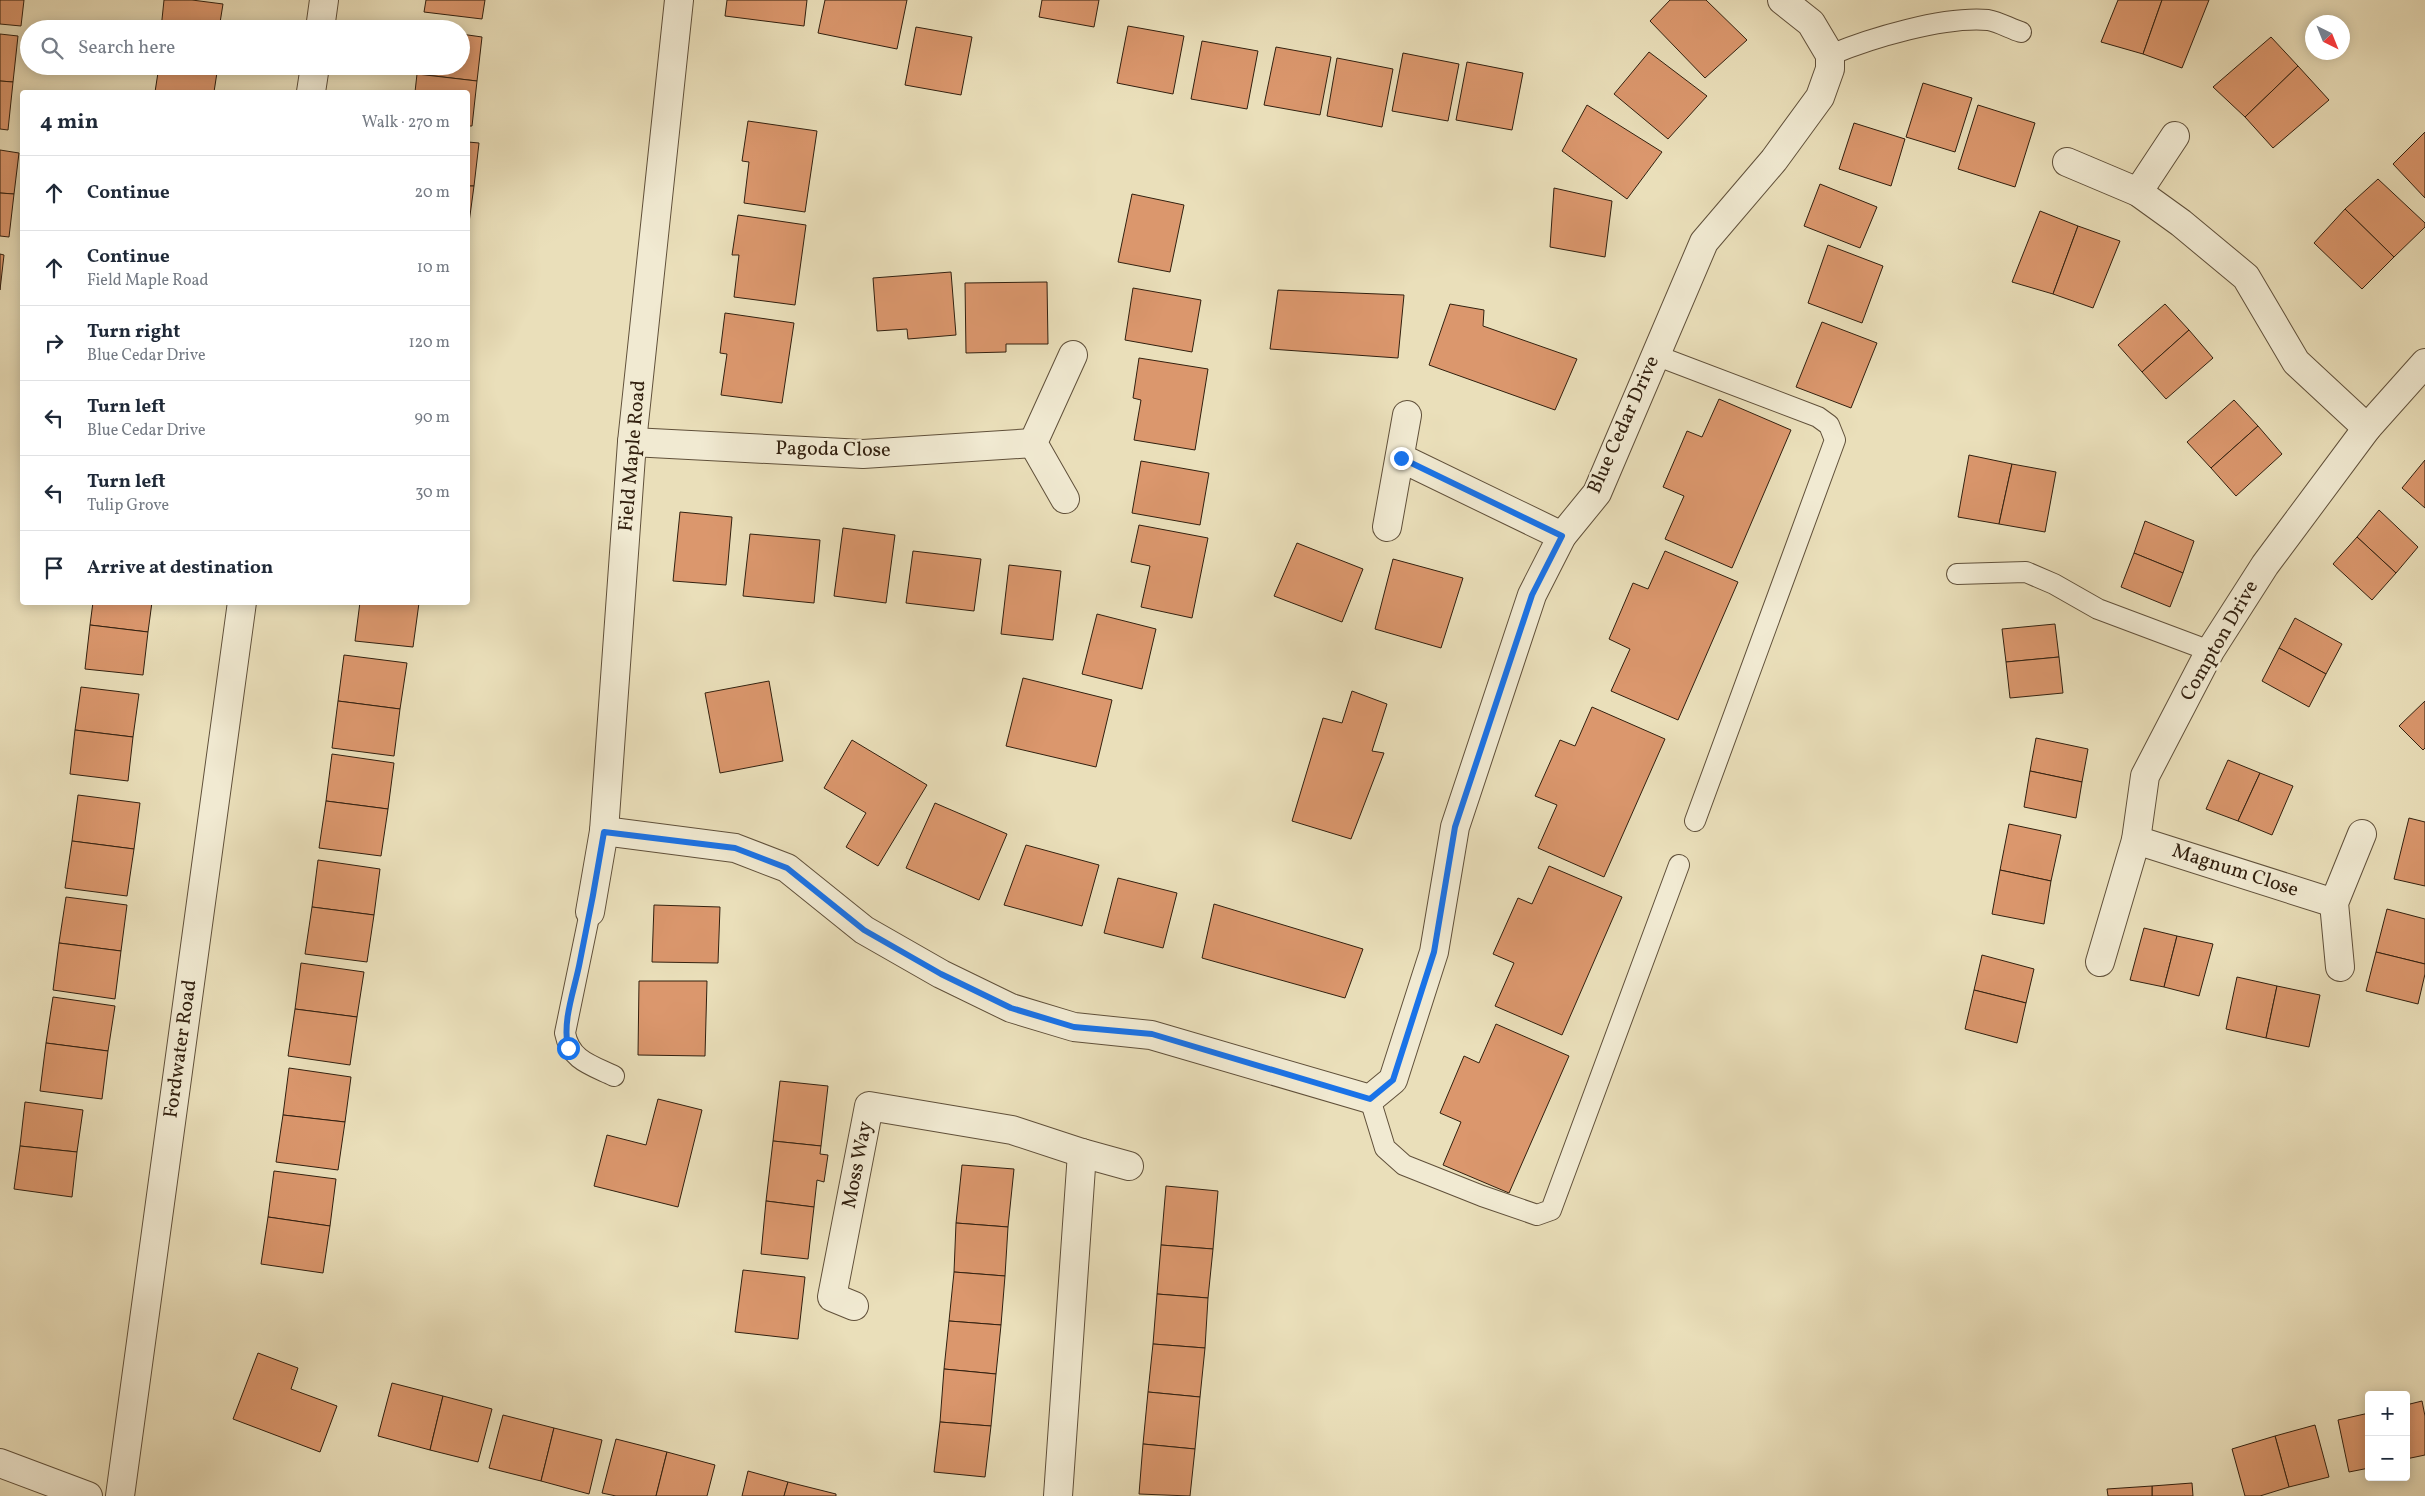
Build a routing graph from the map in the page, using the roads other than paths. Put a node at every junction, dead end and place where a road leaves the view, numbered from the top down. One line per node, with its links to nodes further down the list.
1 (324, 0): 4 (street)
2 (679, 0): 17 (street, Field Maple Road)
3 (1782, 0): 6 (street)
4 (321, 20)
5 (2021, 32): 6 (lane)
6 (1830, 55): 12 (street, Blue Cedar Drive)
7 (314, 75): 8 (street)
8 (311, 90)
9 (2175, 136): 11 (street)
10 (2067, 162): 11 (street)
11 (2138, 192): 16 (street)
12 (1655, 354): 22 (street, Blue Cedar Drive); 26 (lane)
13 (1073, 355): 18 (street)
14 (2425, 363): 16 (street, Compton Drive)
15 (1407, 415): 19 (street)
16 (2367, 428): 25 (street, Compton Drive)
17 (632, 442): 18 (street, Pagoda Close); 27 (street, Field Maple Road)
18 (1033, 443): 20 (street)
19 (1401, 458): 21 (street); 22 (street)
20 (1065, 499)
21 (1387, 527)
22 (1562, 536): 36 (street, Blue Cedar Drive)
23 (1957, 574): 25 (lane)
24 (242, 605): 42 (street, Fordwater Road)
25 (2210, 651): 29 (street, Compton Drive)
26 (1695, 821)
27 (604, 832): 32 (street, Field Maple Road); 36 (street)
28 (2362, 834): 31 (street)
29 (2136, 840): 31 (street, Magnum Close); 33 (street, Compton Drive)
30 (1679, 865): 36 (lane)
31 (2334, 903): 34 (street)
32 (590, 912): 35 (lane)
33 (2100, 962)
34 (2340, 967)
35 (614, 1076)
36 (1370, 1099)
37 (1082, 1154): 38 (street, Moss Way); 39 (street, Moss Way); 43 (street)
38 (1128, 1166)
39 (854, 1306)
40 (0, 1463): 41 (street)
41 (88, 1496)
42 (120, 1496)
43 (1058, 1496)

